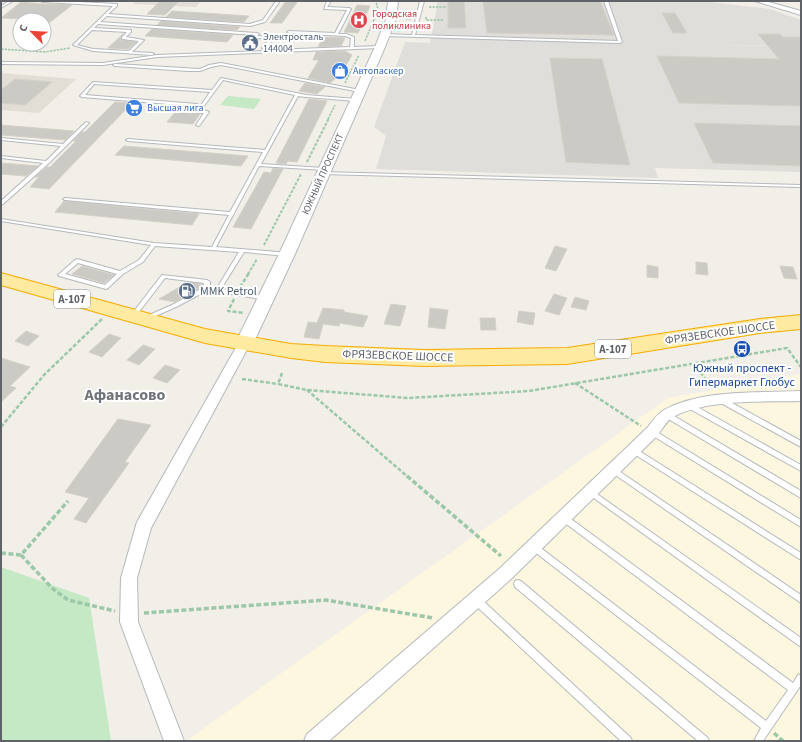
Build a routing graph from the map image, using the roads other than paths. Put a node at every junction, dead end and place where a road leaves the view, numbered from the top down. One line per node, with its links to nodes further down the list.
1 (11, 1): 11 (lane)
2 (43, 1): 10 (lane)
3 (122, 1): 10 (lane)
4 (278, 1): 13 (lane)
5 (329, 1): 17 (lane)
6 (393, 1): 18 (main road, ЮЖНЫЙ ПРОСПЕКТ)
7 (422, 1): 19 (lane)
8 (606, 1): 19 (lane)
9 (758, 1): 12 (street)
10 (116, 5): 13 (lane)
11 (1, 7)
12 (801, 13)
13 (106, 15): 14 (lane)
14 (97, 23): 15 (lane); 23 (lane)
15 (91, 29): 22 (lane); 22 (lane)
16 (289, 32): 17 (lane)
17 (336, 35): 21 (lane)
18 (385, 35): 19 (lane); 20 (main road, ЮЖНЫЙ ПРОСПЕКТ)
19 (413, 36)
20 (380, 47): 21 (lane); 29 (main road, ЮЖНЫЙ ПРОСПЕКТ)
21 (352, 48): 23 (lane)
22 (130, 52): 24 (lane)
23 (270, 52): 24 (lane)
24 (180, 55): 26 (lane)
25 (1, 63): 26 (lane)
26 (103, 64): 29 (lane)
27 (213, 91): 28 (lane); 30 (lane); 30 (lane)
28 (297, 94): 29 (lane); 36 (lane)
29 (358, 95): 40 (main road, ЮЖНЫЙ ПРОСПЕКТ)
30 (198, 111): 32 (lane)
31 (87, 123): 35 (lane)
32 (198, 125)
33 (1, 139): 35 (lane)
34 (128, 140): 36 (lane)
35 (63, 145): 38 (lane)
36 (266, 151): 39 (lane)
37 (1, 158): 38 (lane)
38 (47, 162): 43 (lane)
39 (258, 165): 40 (lane); 44 (lane)
40 (324, 171): 41 (lane); 49 (main road, ЮЖНЫЙ ПРОСПЕКТ)
41 (801, 186)
42 (66, 199): 44 (lane)
43 (1, 203)
44 (232, 214): 47 (lane)
45 (1, 220): 46 (lane)
46 (154, 244): 47 (lane); 50 (lane)
47 (213, 249): 48 (lane)
48 (242, 251): 49 (lane); 53 (lane)
49 (287, 254): 54 (main road, ЮЖНЫЙ ПРОСПЕКТ)
50 (122, 273): 50 (lane)
51 (1, 279): 55 (highway, ФРЯЗЕВСКОЕ ШОССЕ / А-107)
52 (207, 288): 53 (lane); 55 (lane); 55 (lane)
53 (218, 290): 54 (lane)
54 (267, 298): 57 (main road, ЮЖНЫЙ ПРОСПЕКТ)
55 (138, 318): 57 (highway, ФРЯЗЕВСКОЕ ШОССЕ / А-107)
56 (801, 322): 57 (highway, ФРЯЗЕВСКОЕ ШОССЕ / А-107)
57 (244, 344): 80 (street)
58 (801, 396): 59 (street)
59 (721, 400): 60 (street); 63 (lane)
60 (690, 406): 61 (street); 65 (lane)
61 (667, 415): 62 (street); 68 (lane)
62 (652, 432): 64 (street); 70 (lane)
63 (801, 444)
64 (633, 450): 66 (street); 72 (lane)
65 (801, 468)
66 (613, 470): 67 (street); 74 (lane)
67 (590, 492): 69 (street); 76 (lane)
68 (801, 495)
69 (564, 517): 71 (street); 78 (lane)
70 (801, 524)
71 (533, 546): 75 (street); 79 (lane)
72 (801, 557)
73 (518, 584): 83 (lane)
74 (801, 599)
75 (476, 600): 81 (street); 82 (lane)
76 (801, 643)
77 (801, 678): 78 (lane)
78 (794, 689): 79 (lane)
79 (767, 728): 84 (lane)
80 (174, 741)
81 (314, 741)
82 (628, 741)
83 (705, 741)
84 (758, 741)

